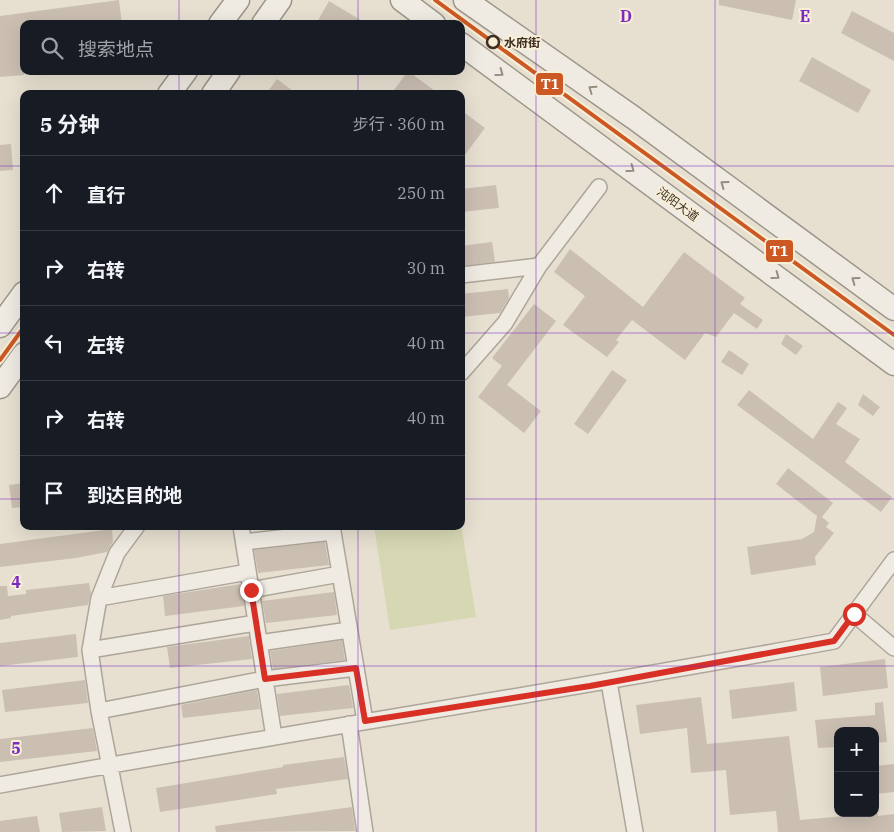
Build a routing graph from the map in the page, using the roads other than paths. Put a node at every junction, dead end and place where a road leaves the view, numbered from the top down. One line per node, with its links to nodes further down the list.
1 (238, 0): 5 (main road)
2 (280, 0): 6 (main road)
3 (402, 0): 7 (main road)
4 (465, 0): 17 (main road, one-way to 4)
5 (223, 20)
6 (266, 20)
7 (429, 20)
8 (465, 47): 20 (main road, 沌阳大道, one-way to 20)
9 (183, 75): 11 (main road)
10 (226, 75): 12 (main road)
11 (172, 90)
12 (215, 90)
13 (599, 187): 14 (street)
14 (539, 266): 15 (street); 21 (street)
15 (465, 275)
16 (20, 298): 18 (main road)
17 (894, 309)
18 (0, 326)
19 (20, 360): 22 (main road)
20 (894, 364)
21 (465, 368)
22 (0, 387)
23 (134, 530): 32 (street)
24 (242, 530): 27 (street)
25 (325, 530): 27 (street)
26 (332, 530): 30 (street)
27 (244, 542): 29 (street)
28 (894, 560): 33 (street)
29 (248, 572): 31 (street); 32 (street)
30 (340, 574): 31 (street); 35 (street)
31 (251, 590): 34 (street)
32 (99, 598): 38 (street)
33 (854, 614): 37 (street); 41 (street)
34 (256, 623): 36 (street); 38 (street)
35 (349, 630): 36 (street); 39 (street)
36 (259, 643): 40 (street)
37 (894, 648)
38 (90, 650): 42 (street)
39 (356, 668): 40 (street); 43 (street)
40 (265, 679): 42 (street); 45 (street)
41 (609, 682): 43 (street); 50 (street)
42 (99, 711): 46 (street)
43 (365, 721): 44 (street)
44 (349, 724): 45 (street); 49 (street)
45 (274, 737): 46 (street)
46 (109, 765): 47 (street); 48 (street)
47 (0, 785)
48 (122, 832)
49 (365, 832)
50 (635, 832)

